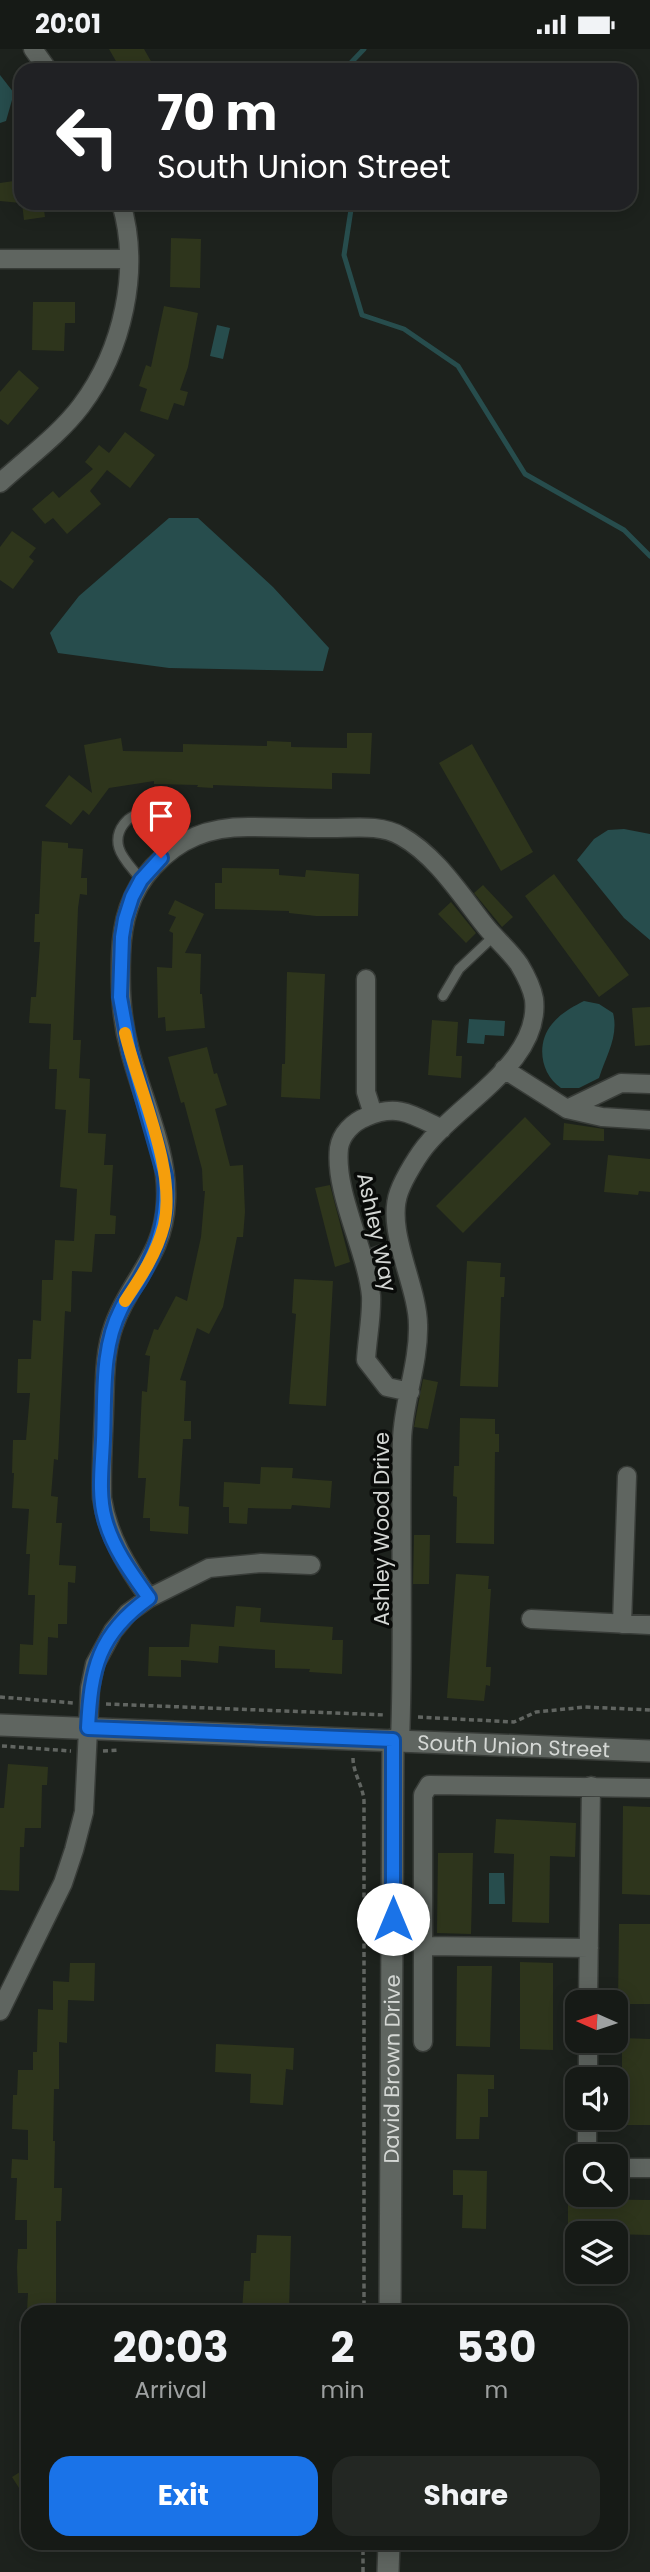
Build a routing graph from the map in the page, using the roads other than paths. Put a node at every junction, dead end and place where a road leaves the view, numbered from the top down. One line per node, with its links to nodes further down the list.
1 (122, 210): 3 (street)
2 (0, 259): 3 (street)
3 (128, 259): 4 (street)
4 (0, 483)
5 (179, 843): 6 (street); 6 (lane); 7 (street, Ashley Wood Drive)
6 (141, 880): 21 (street)
7 (494, 936): 9 (lane); 10 (street, Ashley Wood Drive)
8 (366, 979): 13 (street)
9 (443, 996)
10 (504, 1069): 12 (street); 15 (street, Ashley Wood Drive)
11 (650, 1084): 12 (street)
12 (568, 1109): 14 (street)
13 (373, 1114): 15 (street); 17 (street, Ashley Way)
14 (650, 1119)
15 (442, 1129): 16 (street, Ashley Wood Drive)
16 (400, 1243): 17 (lane); 18 (street, Ashley Wood Drive)
17 (361, 1257): 18 (street, Ashley Way)
18 (410, 1392): 27 (street, Ashley Wood Drive)
19 (628, 1476): 23 (street)
20 (311, 1565): 21 (street)
21 (149, 1598): 26 (street)
22 (531, 1619): 23 (street)
23 (622, 1624): 24 (street)
24 (650, 1625)
25 (0, 1725): 26 (street, South Union Street)
26 (88, 1728): 27 (street, South Union Street); 35 (street)
27 (396, 1740): 28 (street, South Union Street); 31 (street, David Brown Drive)
28 (650, 1751)
29 (591, 1786): 30 (street, South Union Street); 32 (street, South Union Street); 33 (street)
30 (650, 1788)
31 (393, 1946): 32 (lane); 39 (street, David Brown Drive)
32 (424, 1946): 33 (street); 36 (street)
33 (589, 1948): 34 (street)
34 (589, 1990)
35 (0, 2011)
36 (423, 2042)
37 (628, 2168): 38 (street)
38 (650, 2168)
39 (390, 2305)
40 (388, 2550): 41 (street)
41 (388, 2572)

